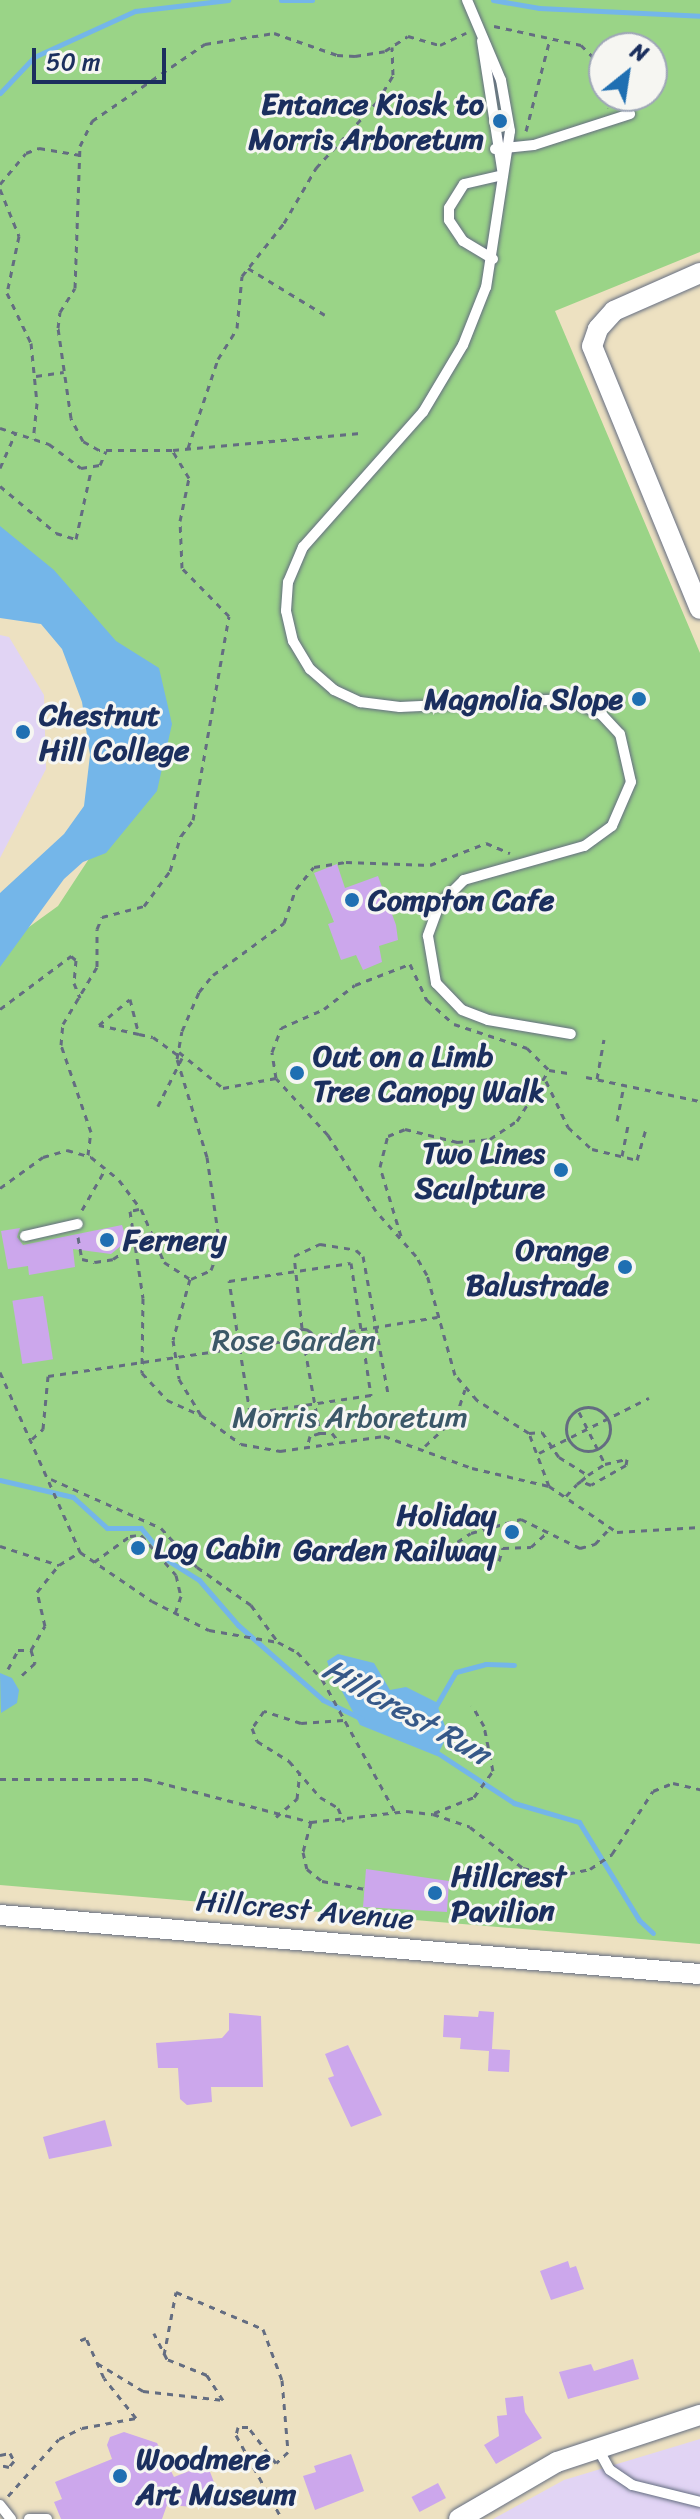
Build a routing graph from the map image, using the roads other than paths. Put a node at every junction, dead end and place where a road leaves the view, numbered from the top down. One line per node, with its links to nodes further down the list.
1 (467, 1): 2 (lane)
2 (482, 39): 4 (lane); 5 (lane)
3 (630, 114): 4 (lane)
4 (515, 148): 5 (lane); 6 (lane)
5 (495, 149): 6 (lane)
6 (503, 175): 7 (lane); 7 (lane)
7 (493, 259): 10 (lane)
8 (700, 273): 9 (street)
9 (700, 609)
10 (571, 1034)
11 (78, 1224): 12 (lane)
12 (25, 1236)
13 (0, 1915): 14 (street, Hillcrest Avenue)
14 (700, 1974)
15 (700, 2415): 16 (street)
16 (597, 2447): 18 (lane); 22 (street)
17 (4, 2500): 19 (lane)
18 (700, 2502)
19 (11, 2519)
20 (29, 2519): 21 (lane)
21 (47, 2519)
22 (459, 2519)

